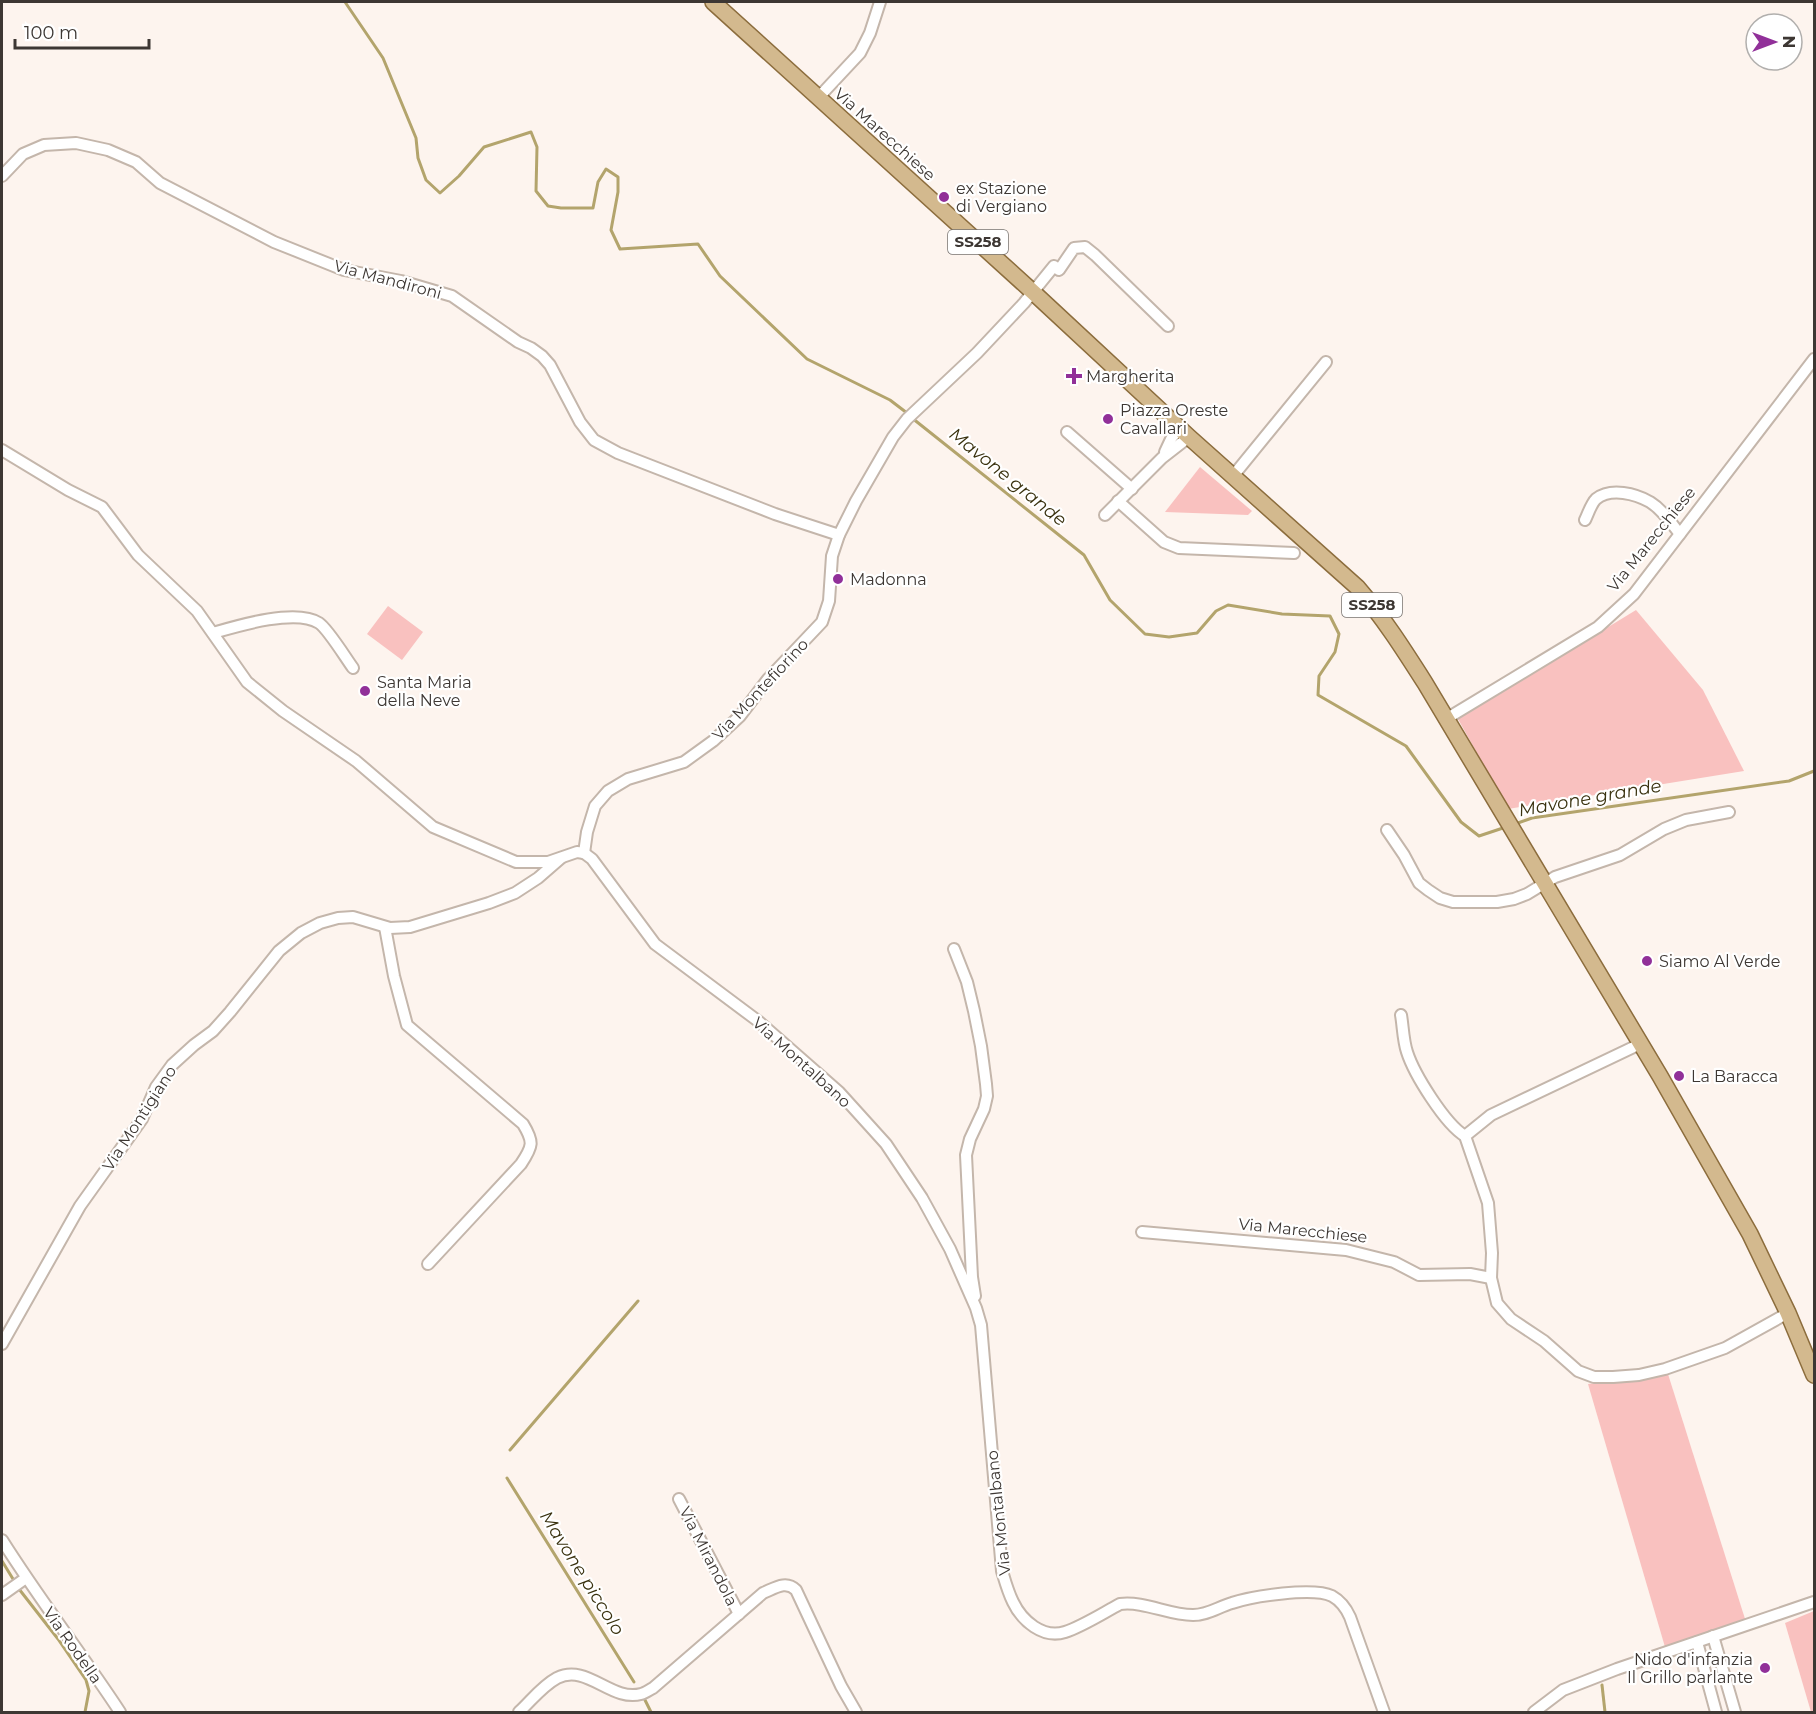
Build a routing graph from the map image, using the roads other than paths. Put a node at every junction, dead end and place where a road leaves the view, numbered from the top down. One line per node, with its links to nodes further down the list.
1 (713, 2): 3 (main road, Via Marecchiese / SS258)
2 (880, 2): 3 (street)
3 (818, 98): 5 (main road, Via Marecchiese / SS258)
4 (2, 176): 18 (street, Via Mandironi)
5 (1034, 293): 6 (street); 10 (main road, Via Marecchiese / SS258); 18 (street, Via Montefiorino)
6 (1168, 326)
7 (1815, 359): 17 (street, Via Marecchiese)
8 (1326, 362): 12 (street)
9 (1067, 432): 13 (street)
10 (1184, 433): 12 (main road, Via Marecchiese / SS258); 13 (street)
11 (2, 450): 20 (street)
12 (1233, 476): 22 (main road, Via Marecchiese / SS258)
13 (1132, 489): 14 (street)
14 (1118, 501): 15 (street); 19 (street)
15 (1105, 515)
16 (1585, 520): 17 (street)
17 (1680, 534): 22 (street, Via Marecchiese)
18 (839, 535): 25 (street, Via Montefiorino)
19 (1294, 553)
20 (213, 633): 21 (street); 26 (street)
21 (353, 668)
22 (1446, 719): 27 (main road, Via Marecchiese / SS258)
23 (1729, 812): 27 (street)
24 (1387, 830): 27 (street)
25 (584, 853): 26 (street); 36 (street, Via Montalbano)
26 (561, 858): 28 (street, Via Montigiano)
27 (1544, 884): 31 (main road, Via Marecchiese / SS258)
28 (385, 927): 34 (street); 38 (street, Via Montigiano)
29 (954, 949): 36 (street, Via Montalbano)
30 (1401, 1014): 32 (street)
31 (1640, 1044): 32 (street); 37 (main road, Via Marecchiese / SS258)
32 (1465, 1136): 35 (street)
33 (1142, 1232): 35 (street, Via Marecchiese)
34 (428, 1264)
35 (1491, 1278): 37 (street)
36 (976, 1308): 51 (street, Via Montalbano)
37 (1788, 1313): 39 (main road, Via Marecchiese / SS258)
38 (2, 1344)
39 (1815, 1375)
40 (679, 1498): 45 (street, Via Mirandola)
41 (2, 1540): 42 (street, Via Rodella)
42 (26, 1578): 43 (street); 48 (street, Via Rodella)
43 (2, 1596)
44 (1815, 1602): 46 (street)
45 (739, 1614): 49 (street, Via Mirandola); 50 (street, Via Mirandola)
46 (1713, 1636): 47 (street); 54 (street)
47 (1696, 1642): 52 (street); 53 (street)
48 (120, 1713)
49 (519, 1713)
50 (856, 1713)
51 (1384, 1713)
52 (1534, 1713)
53 (1716, 1713)
54 (1735, 1713)

